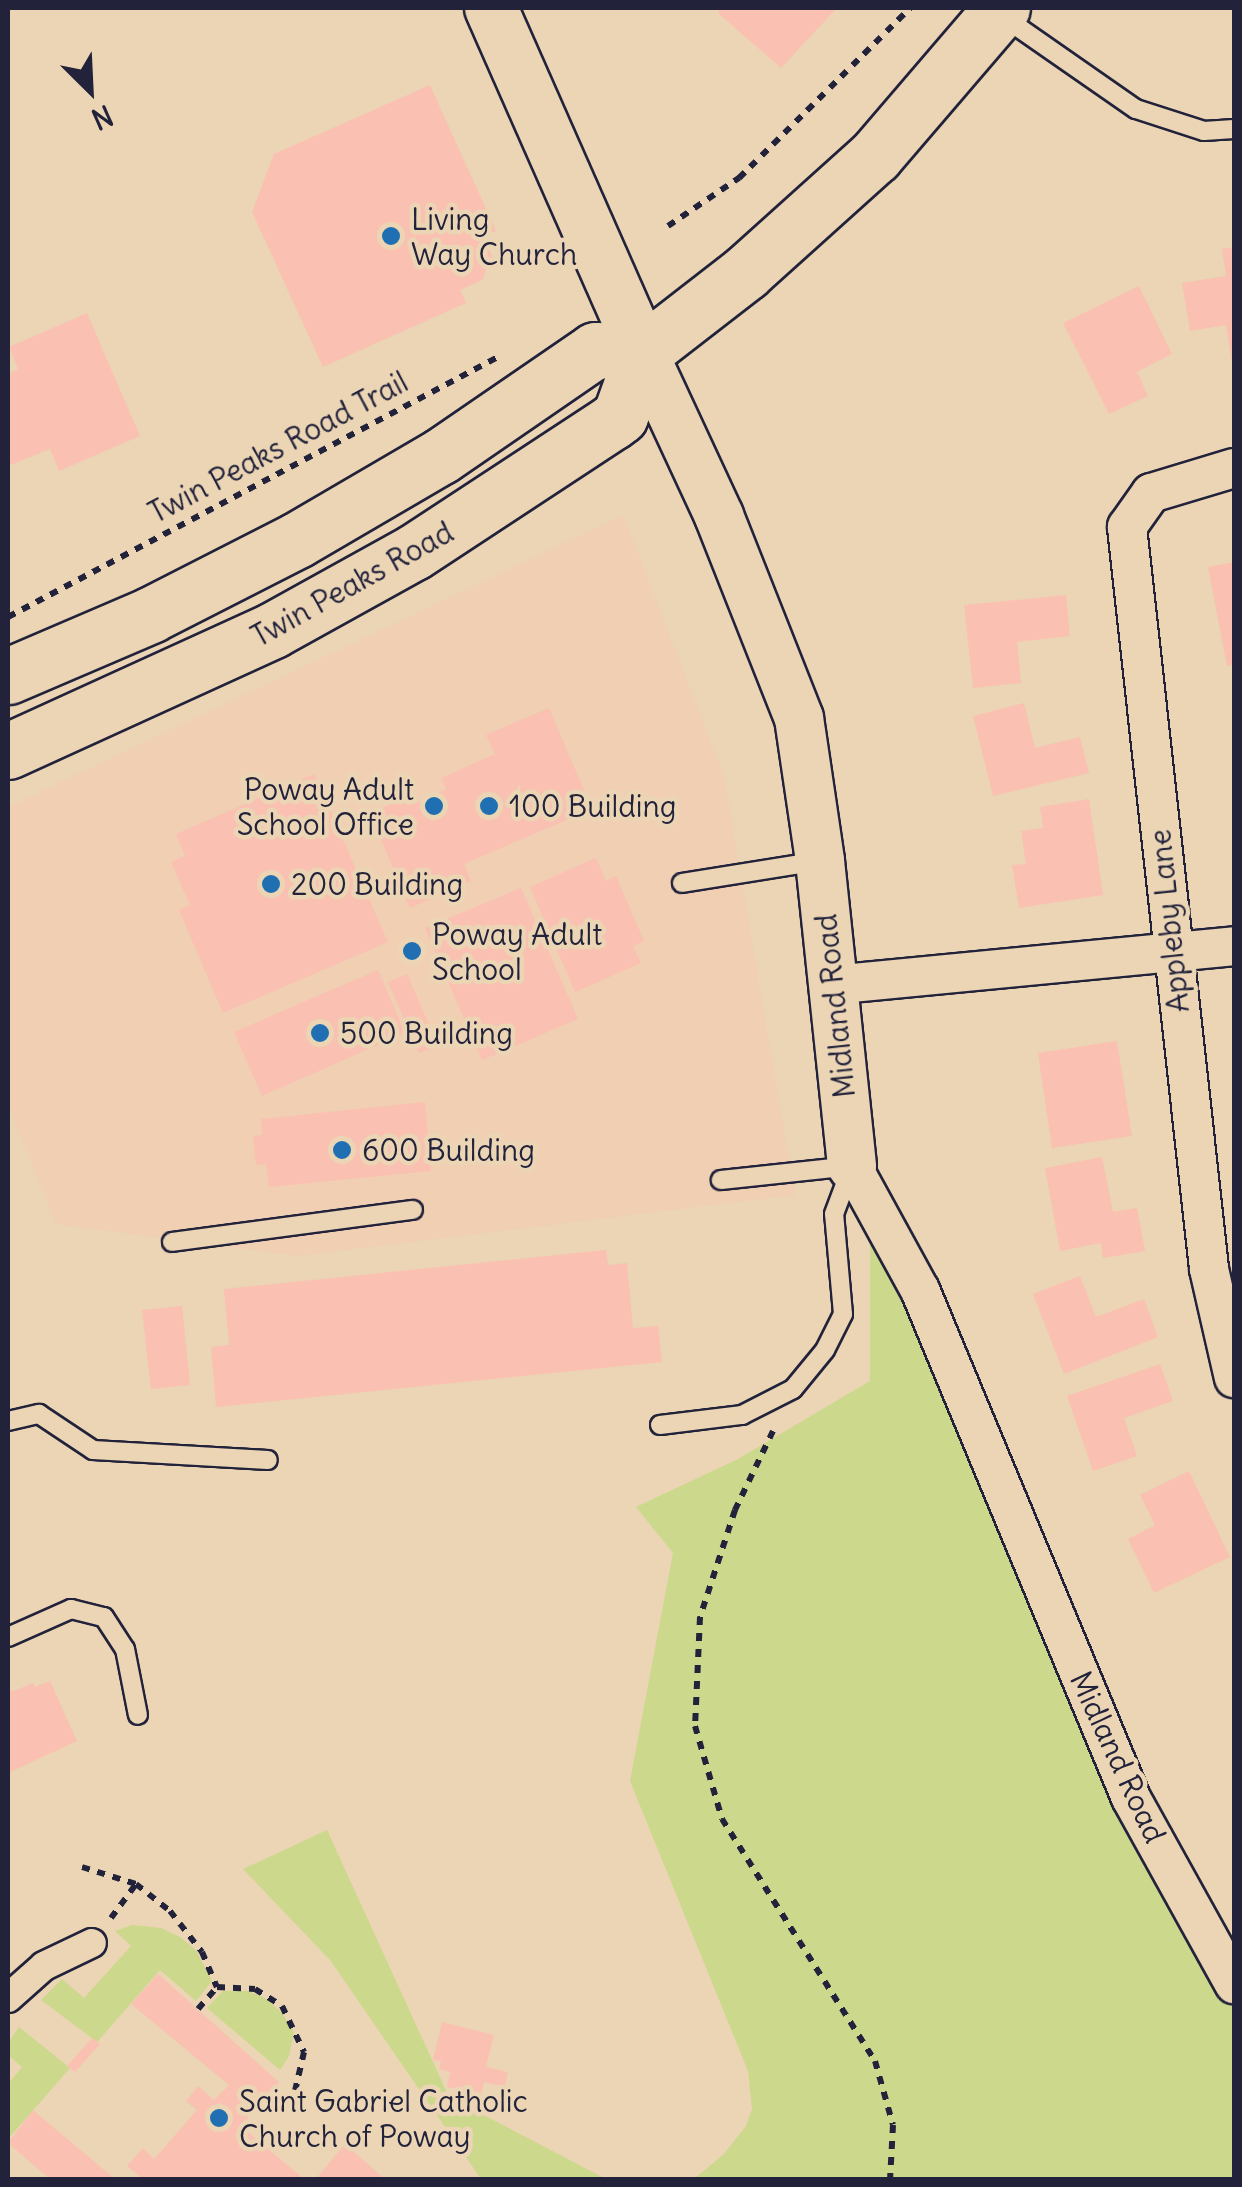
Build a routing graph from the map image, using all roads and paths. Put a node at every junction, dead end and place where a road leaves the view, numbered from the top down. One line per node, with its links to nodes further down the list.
1 (491, 8): 6 (main road, Midland Road)
2 (910, 8): 5 (path)
3 (1000, 10): 4 (lane); 6 (main road)
4 (1234, 129)
5 (668, 226)
6 (643, 352): 10 (main road); 11 (main road, Twin Peaks Road); 12 (street, Midland Road)
7 (504, 354): 9 (path, Twin Peaks Road Trail)
8 (1234, 468): 15 (street, Appleby Lane)
9 (8, 617)
10 (8, 676)
11 (8, 750)
12 (820, 861): 13 (lane); 16 (street, Midland Road)
13 (682, 883)
14 (1234, 946): 15 (street)
15 (1172, 952): 16 (street); 21 (street, Appleby Lane)
16 (831, 984): 17 (street, Midland Road)
17 (852, 1166): 18 (lane); 22 (lane); 31 (street, Midland Road)
18 (721, 1180)
19 (413, 1210): 20 (lane)
20 (172, 1242)
21 (1234, 1378)
22 (793, 1389): 24 (lane); 36 (path)
23 (8, 1421): 25 (lane)
24 (660, 1425)
25 (268, 1460)
26 (8, 1637): 27 (lane)
27 (138, 1716)
28 (82, 1866): 29 (path)
29 (136, 1884): 30 (path); 32 (path)
30 (92, 1943): 33 (street)
31 (1234, 1984)
32 (217, 1986): 34 (path); 35 (path)
33 (13, 2002)
34 (198, 2009)
35 (295, 2090)
36 (890, 2180)

